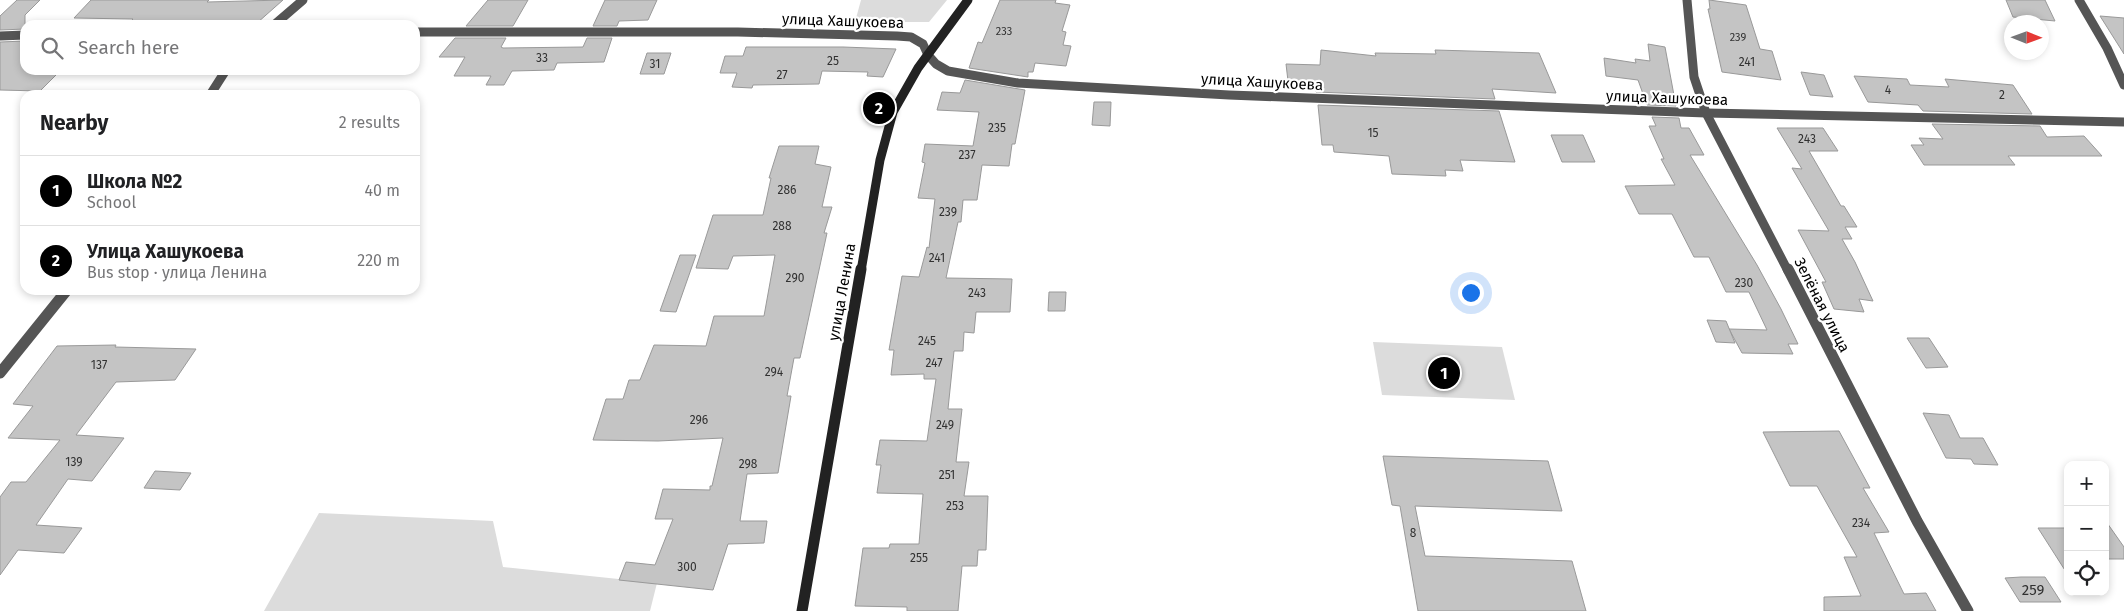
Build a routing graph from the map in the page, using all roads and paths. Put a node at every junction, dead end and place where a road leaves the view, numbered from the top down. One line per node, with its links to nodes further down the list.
1 (303, 0): 5 (street)
2 (968, 0): 9 (street, улица Ленина)
3 (1687, 0): 13 (street, Зелёная улица)
4 (2079, 0): 11 (street)
5 (280, 20)
6 (420, 32): 9 (street, улица Хашукоева)
7 (20, 35): 8 (street)
8 (0, 36)
9 (928, 55): 13 (street, улица Хашукоева); 17 (street, улица Ленина)
10 (223, 75): 12 (street)
11 (2124, 84)
12 (213, 90)
13 (1706, 113): 14 (street, улица Хашукоева); 18 (street, Зелёная улица)
14 (2124, 122)
15 (63, 295): 16 (street)
16 (0, 373)
17 (802, 611)
18 (1968, 611)

